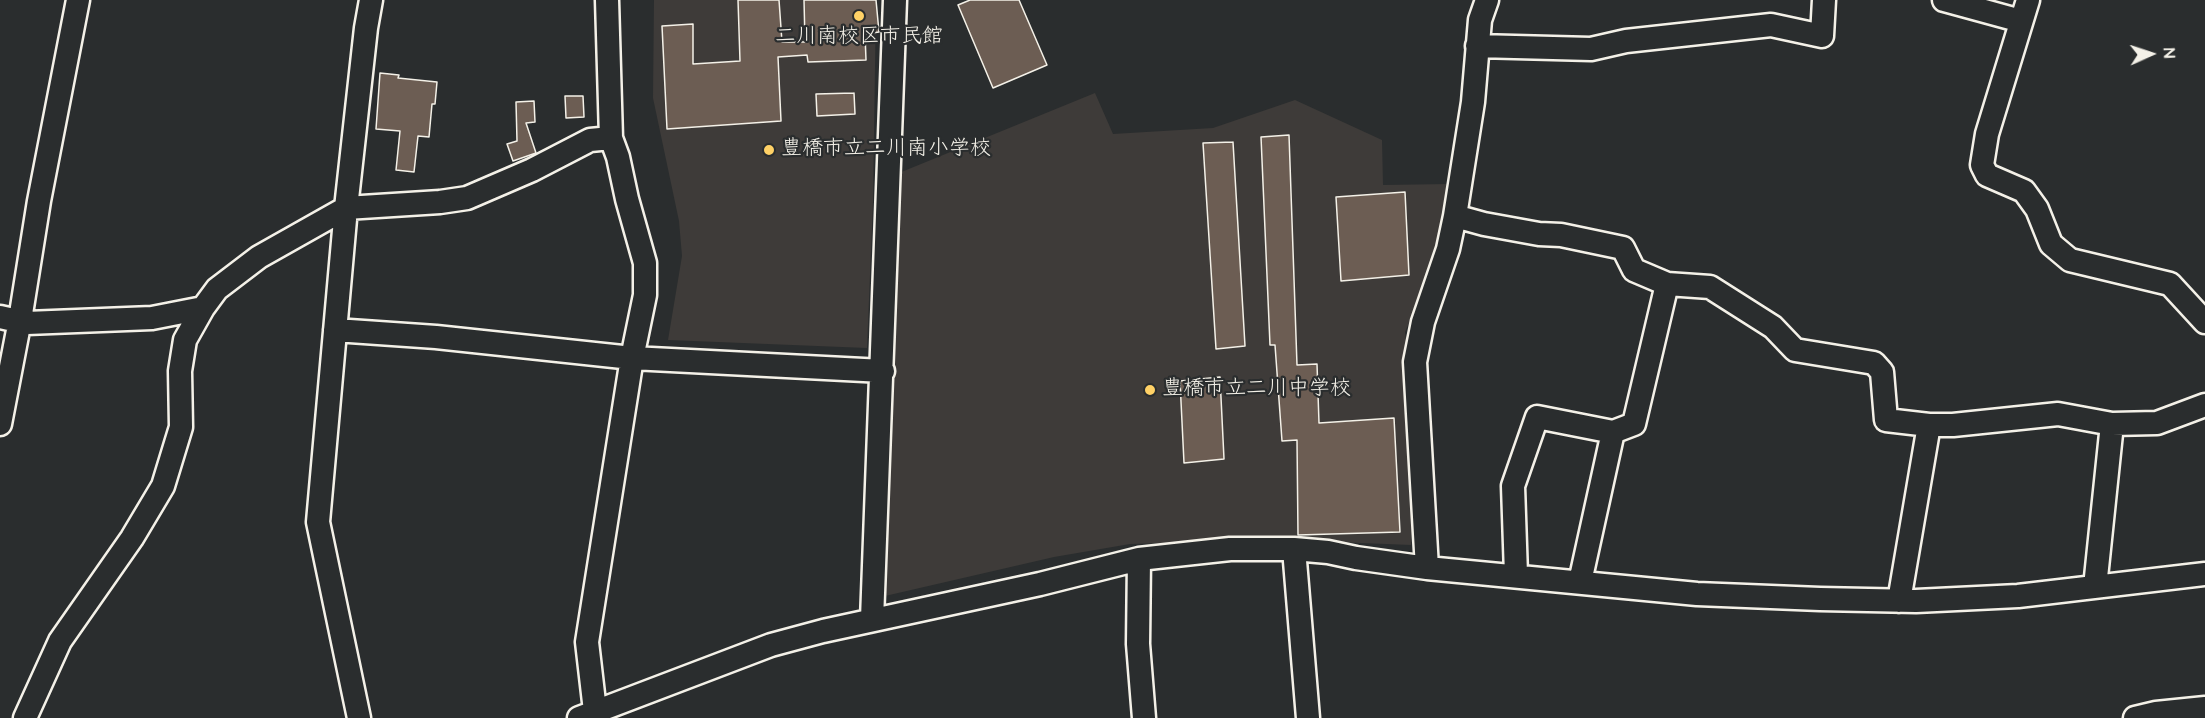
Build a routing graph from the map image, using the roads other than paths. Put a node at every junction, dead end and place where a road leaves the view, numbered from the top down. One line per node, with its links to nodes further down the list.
1 (78, 0): 16 (street)
2 (371, 0): 12 (street)
3 (607, 0): 11 (street)
4 (895, 0): 20 (street)
5 (1487, 0): 10 (street)
6 (1824, 0): 10 (street)
7 (1944, 0): 9 (street)
8 (2028, 0): 9 (street)
9 (2020, 21): 17 (street)
10 (1477, 46): 13 (street)
11 (611, 138): 12 (street); 19 (street)
12 (346, 208): 15 (street); 18 (street)
13 (1455, 216): 14 (street); 28 (street)
14 (1667, 284): 24 (street); 25 (street)
15 (203, 308): 16 (street); 37 (street)
16 (10, 319): 22 (street)
17 (2205, 322)
18 (335, 330): 19 (street); 38 (street)
19 (632, 358): 20 (street); 36 (street)
20 (883, 371): 34 (street)
21 (2205, 405): 23 (street)
22 (0, 424)
23 (2112, 424): 24 (street); 32 (street)
24 (1929, 425): 33 (street)
25 (1613, 432): 30 (street); 31 (street)
26 (1294, 549): 27 (street); 28 (street); 40 (street)
27 (1139, 559): 34 (street); 39 (street)
28 (1427, 568): 30 (street)
29 (2205, 574): 32 (street)
30 (1516, 575): 31 (street)
31 (1580, 582): 33 (street)
32 (2095, 587): 33 (street)
33 (1899, 601)
34 (872, 620): 36 (street)
35 (2205, 708): 41 (street)
36 (587, 715)
37 (25, 718)
38 (359, 718)
39 (1144, 718)
40 (1308, 718)
41 (2135, 718)

